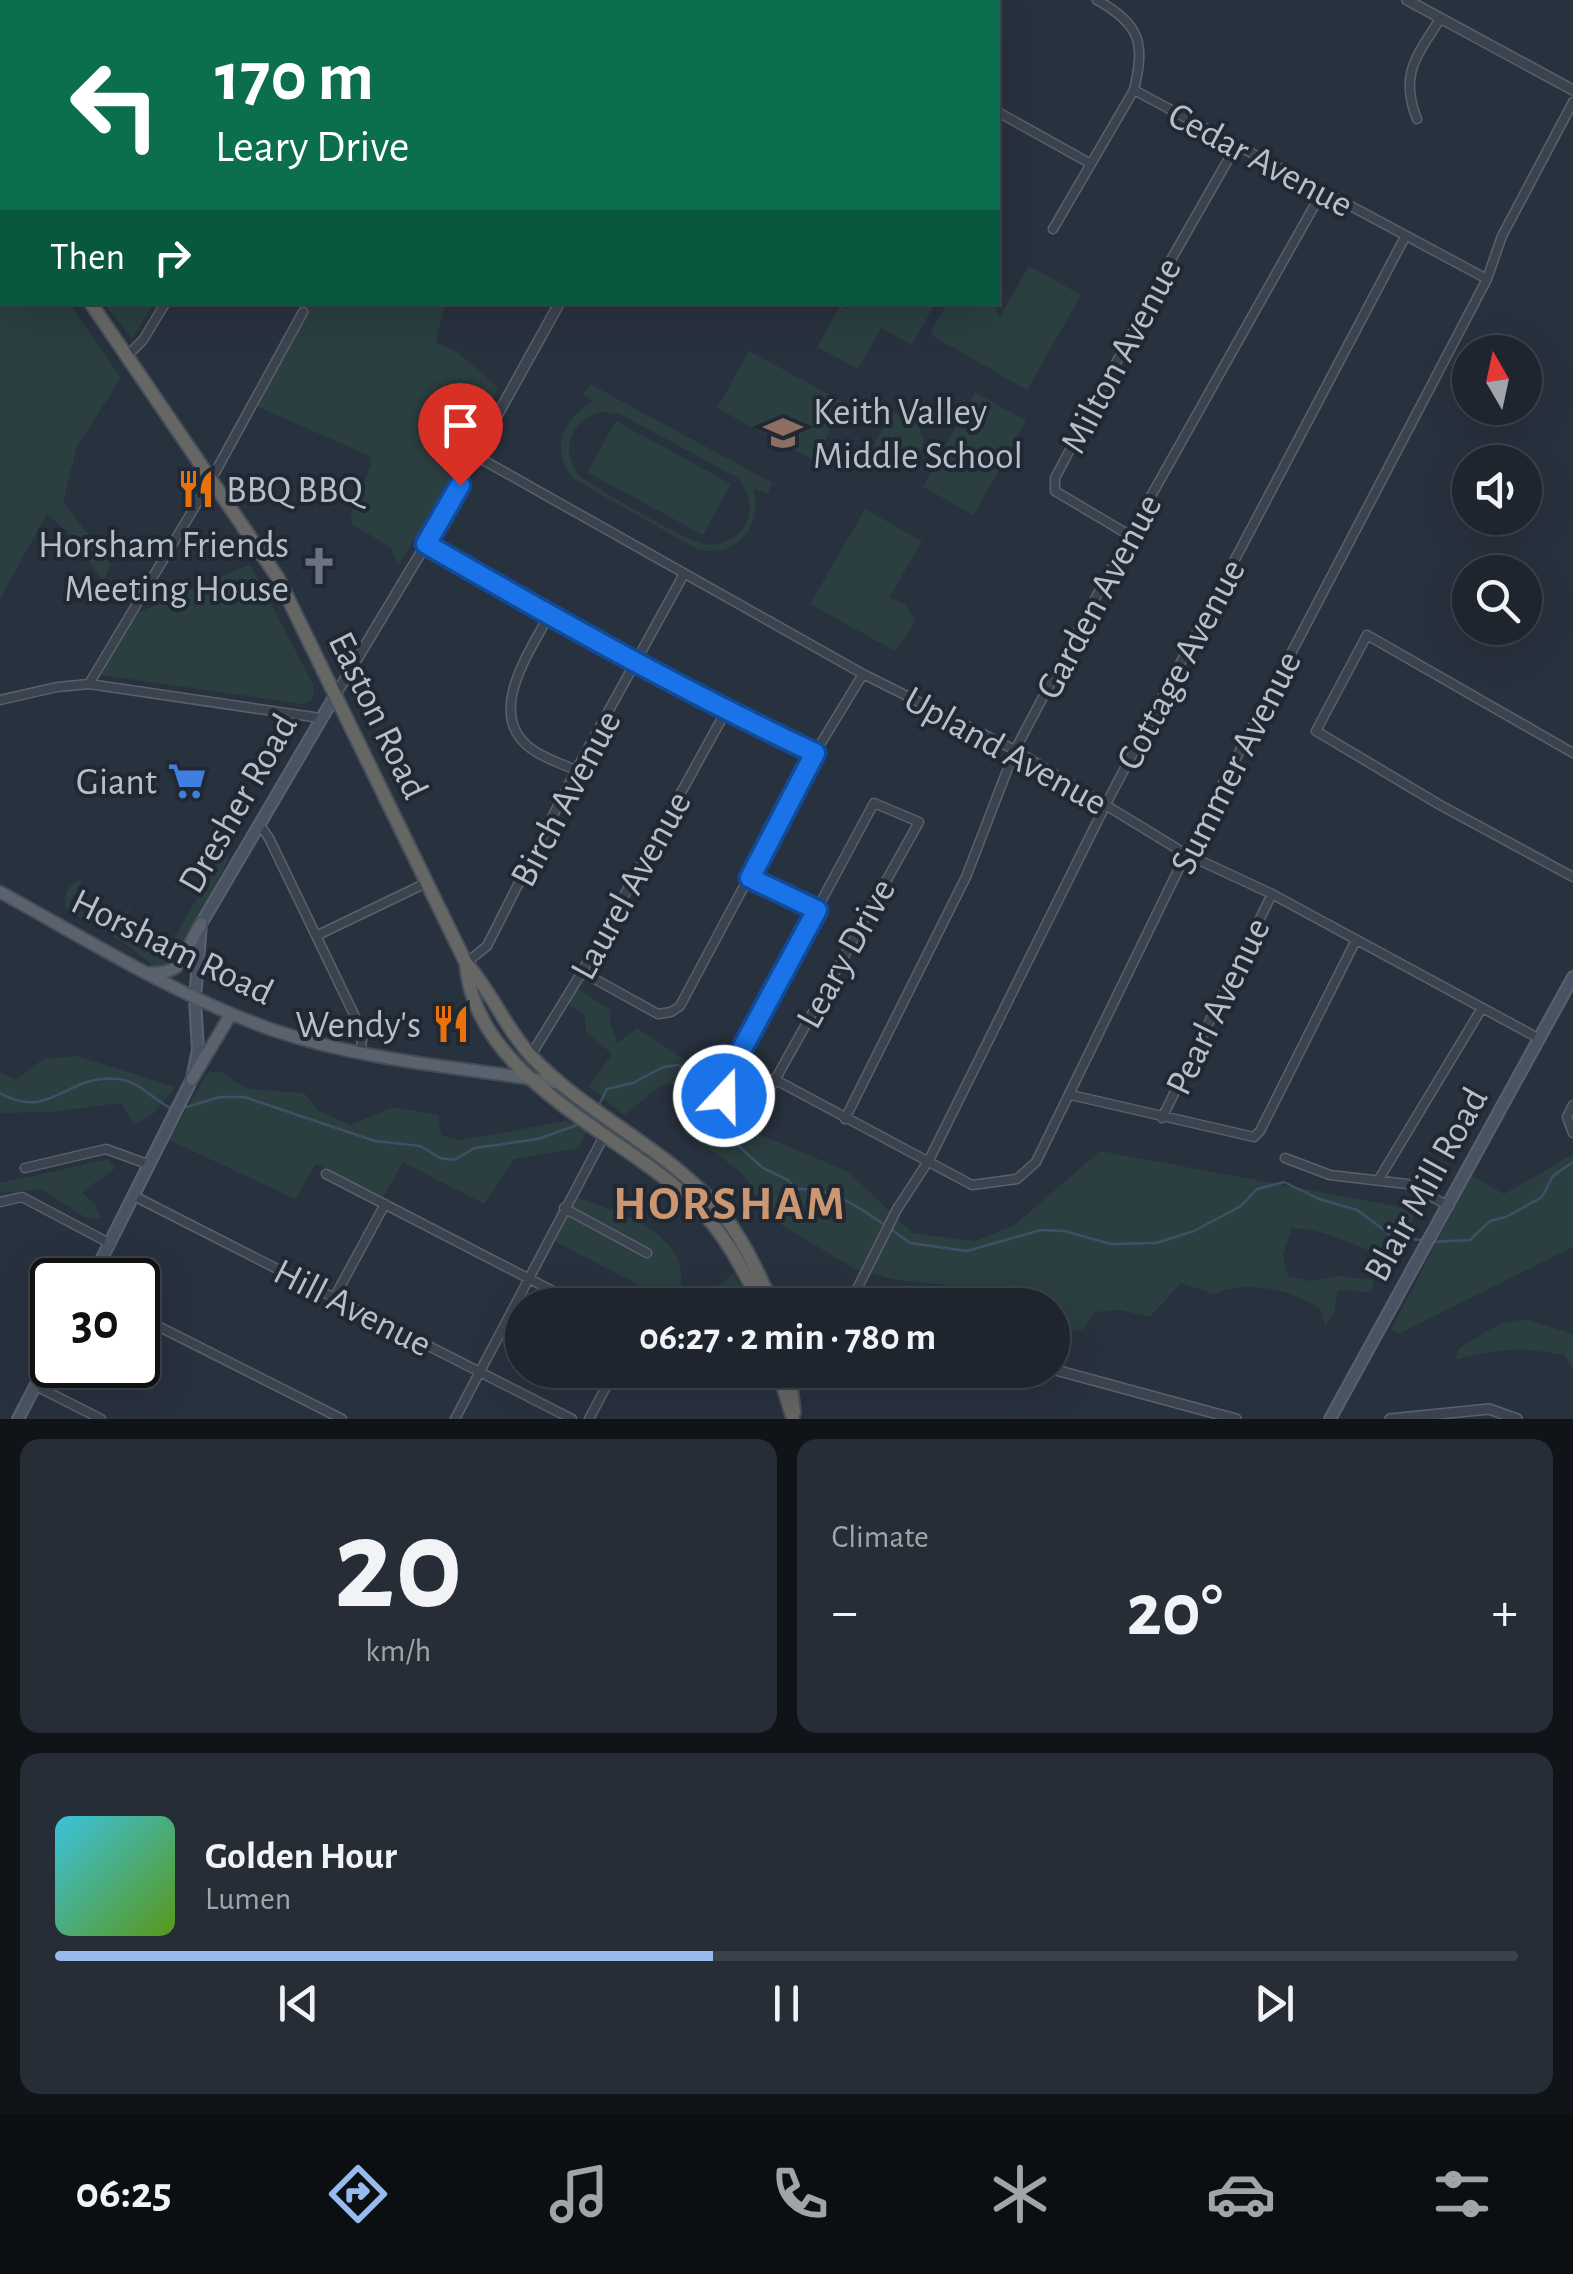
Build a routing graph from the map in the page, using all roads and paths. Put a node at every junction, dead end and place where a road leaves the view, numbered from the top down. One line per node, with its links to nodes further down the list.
1 (1096, 0): 4 (street, Cedar Avenue)
2 (1407, 0): 3 (street)
3 (1440, 18): 5 (street); 8 (street)
4 (1134, 90): 9 (street, Cedar Avenue); 10 (street)
5 (1573, 90)
6 (1573, 102): 14 (street, Summer Avenue)
7 (1000, 113): 10 (street)
8 (1417, 119)
9 (1236, 146): 11 (street, Cedar Avenue); 22 (street, Milton Avenue)
10 (1091, 164): 12 (street)
11 (1322, 192): 13 (street, Cedar Avenue); 22 (street, Garden Avenue)
12 (1053, 229)
13 (1405, 238): 14 (street, Cedar Avenue); 37 (street, Cottage Avenue)
14 (1486, 280): 39 (street, Summer Avenue)
15 (92, 305): 19 (highway, Easton Road)
16 (164, 305): 19 (street)
17 (558, 305): 20 (street)
18 (302, 312): 21 (street)
19 (128, 356): 21 (highway, Easton Road)
20 (476, 456): 23 (street); 24 (street, Upland Avenue)
21 (212, 478): 28 (street); 29 (highway, Easton Road)
22 (1130, 535): 33 (street, Garden Avenue)
23 (426, 544): 25 (street); 29 (street)
24 (684, 574): 26 (street, Birch Avenue); 27 (street, Upland Avenue)
25 (549, 615): 26 (street); 36 (street)
26 (638, 663): 31 (street); 36 (street, Birch Avenue)
27 (863, 674): 33 (street, Upland Avenue); 34 (street)
28 (89, 684): 30 (street); 32 (street)
29 (336, 694): 32 (main road, Dresher Road); 42 (highway, Easton Road)
30 (0, 700)
31 (726, 711): 34 (street); 50 (street, Laurel Avenue)
32 (320, 718): 38 (main road, Dresher Road)
33 (1015, 750): 37 (street, Upland Avenue); 67 (street, Garden Avenue)
34 (815, 753): 41 (street)
35 (1573, 753): 40 (street)
36 (576, 770): 49 (street, Birch Avenue)
37 (1106, 804): 39 (street, Upland Avenue); 71 (street, Cottage Avenue)
38 (259, 824): 46 (main road, Dresher Road); 47 (street)
39 (1186, 854): 44 (street, Upland Avenue); 63 (street, Summer Avenue)
40 (1573, 877)
41 (750, 878): 45 (street, Leary Drive); 50 (street)
42 (428, 882): 47 (street); 49 (highway, Easton Road)
43 (0, 892): 51 (main road, Horsham Road)
44 (1272, 894): 48 (street, Upland Avenue); 66 (street, Pearl Avenue)
45 (817, 910): 59 (street, Leary Drive); 59 (street, Leary Drive)
46 (201, 924): 51 (main road); 53 (main road, Dresher Road)
47 (318, 935): 57 (street)
48 (1356, 940): 54 (street, Upland Avenue); 66 (street)
49 (466, 963): 58 (highway, Easton Road); 60 (highway, Easton Road)
50 (582, 972): 58 (street, Laurel Avenue)
51 (144, 973): 53 (main road, Horsham Road)
52 (1573, 978): 56 (main road, Blair Mill Road)
53 (195, 999): 55 (main road, Horsham Road); 62 (main road, Dresher Road)
54 (1482, 1008): 56 (street, Upland Avenue); 75 (street)
55 (231, 1014): 57 (main road, Horsham Road); 62 (main road)
56 (1538, 1038): 79 (main road, Blair Mill Road)
57 (360, 1054): 60 (main road, Horsham Road)
58 (531, 1056): 61 (highway, Easton Road)
59 (774, 1079): 67 (street, Summer Avenue)
60 (531, 1080): 61 (main road, Horsham Road); 65 (highway, Easton Road)
61 (559, 1083): 65 (highway, Easton Road)
62 (190, 1084): 72 (main road, Dresher Road)
63 (1071, 1095): 66 (street); 71 (street, Summer Avenue)
64 (1573, 1105): 69 (street)
65 (578, 1107): 68 (highway, Easton Road)
66 (1162, 1118)
67 (845, 1119): 71 (street, Summer Avenue)
68 (609, 1129): 80 (street); 86 (highway, Easton Road); 87 (highway, Easton Road)
69 (1573, 1133)
70 (1285, 1158): 75 (street)
71 (929, 1160): 88 (street, Cottage Avenue)
72 (150, 1165): 73 (street); 76 (main road, Dresher Road)
73 (25, 1168)
74 (326, 1174): 78 (street)
75 (1379, 1179): 79 (street)
76 (134, 1196): 81 (main road, Dresher Road); 89 (street, Hill Avenue)
77 (0, 1202): 81 (street)
78 (385, 1204): 84 (street); 89 (street)
79 (1449, 1206): 106 (main road, Blair Mill Road)
80 (564, 1208): 82 (street); 84 (street)
81 (110, 1244): 83 (main road, Dresher Road)
82 (647, 1252)
83 (103, 1258)
84 (528, 1279): 85 (street); 91 (street)
85 (546, 1288)
86 (752, 1288)
87 (765, 1288)
88 (858, 1288)
89 (334, 1298): 91 (street, Hill Avenue)
90 (160, 1327): 100 (street)
91 (479, 1370): 101 (street); 102 (street, Hill Avenue)
92 (1070, 1373): 105 (street)
93 (35, 1388): 98 (main road)
94 (40, 1388): 99 (street)
95 (606, 1388): 103 (street)
96 (784, 1388): 104 (highway)
97 (790, 1388): 104 (highway)
98 (18, 1419)
99 (101, 1419)
100 (342, 1419)
101 (455, 1419)
102 (572, 1419)
103 (590, 1419)
104 (793, 1419)
105 (1236, 1419)
106 (1330, 1419)
107 (1390, 1419): 108 (street)
108 (1518, 1419)

